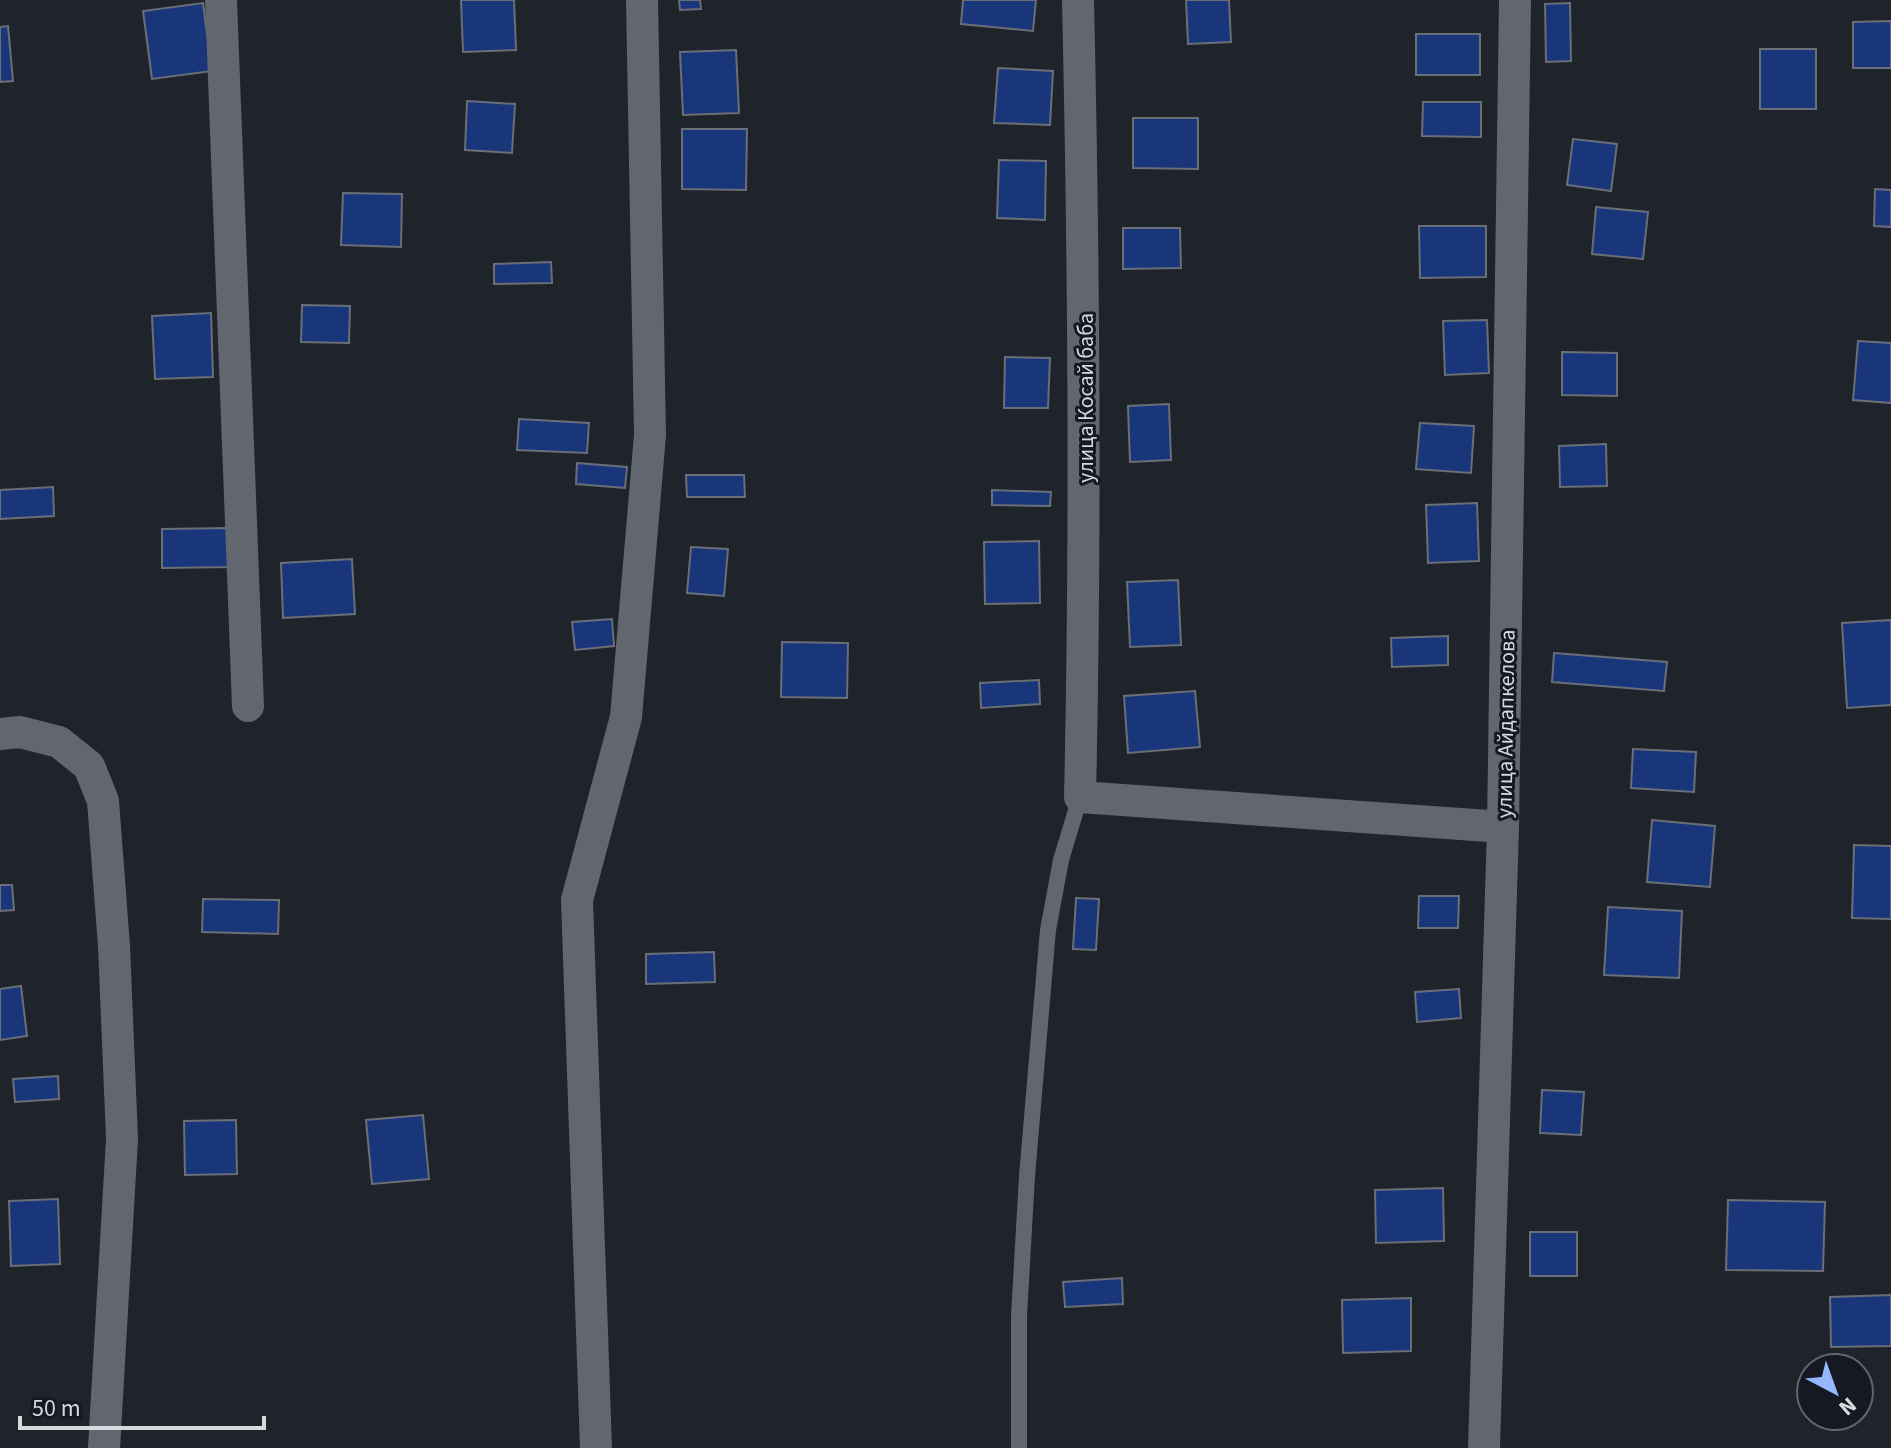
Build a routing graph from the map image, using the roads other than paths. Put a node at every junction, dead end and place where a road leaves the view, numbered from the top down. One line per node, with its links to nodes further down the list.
1 (221, 0): 5 (street)
2 (642, 0): 10 (street)
3 (1078, 0): 7 (street, улица Косай баба)
4 (1515, 0): 8 (street, улица Айдапкелова)
5 (248, 706)
6 (0, 734): 9 (street)
7 (1080, 797): 8 (street); 11 (lane)
8 (1503, 827): 12 (street, улица Айдапкелова)
9 (104, 1448)
10 (596, 1448)
11 (1019, 1448)
12 (1484, 1448)

